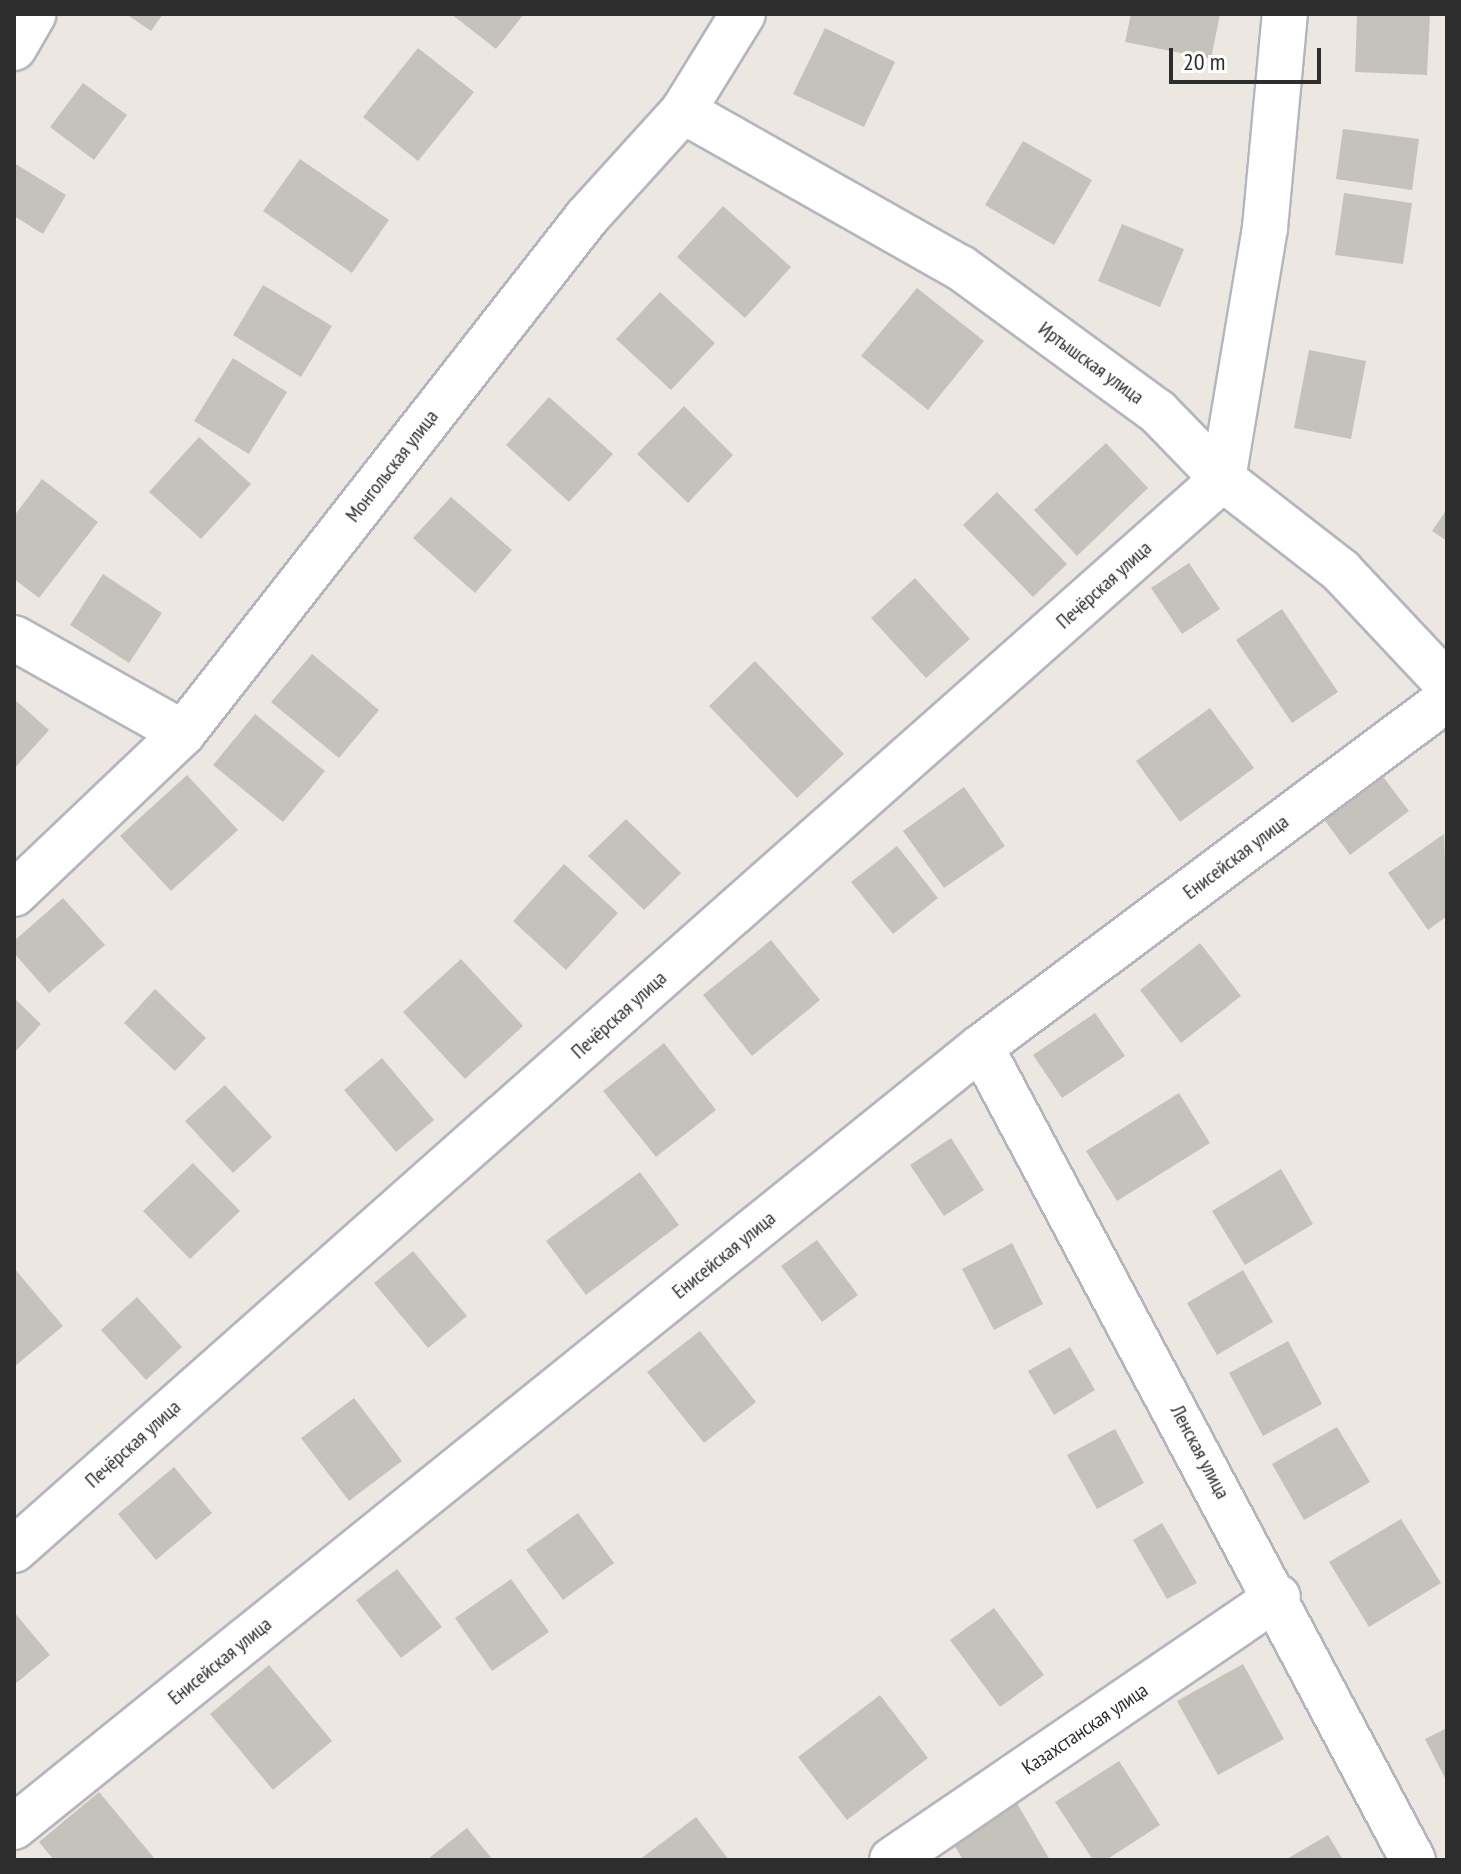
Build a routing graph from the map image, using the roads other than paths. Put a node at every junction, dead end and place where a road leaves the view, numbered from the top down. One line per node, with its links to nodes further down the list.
1 (34, 14): 4 (street)
2 (743, 14): 5 (street, Монгольская улица)
3 (1285, 14): 6 (street)
4 (14, 48)
5 (683, 111): 6 (street, Иртышская улица); 10 (street, Монгольская улица)
6 (1223, 479): 8 (street, Иртышская улица); 13 (street, Печёрская улица)
7 (14, 638): 10 (street)
8 (1447, 684)
9 (1447, 699): 12 (street, Енисейская улица)
10 (183, 733): 11 (street, Монгольская улица)
11 (14, 894)
12 (981, 1047): 14 (street, Ленская улица); 15 (street, Енисейская улица)
13 (14, 1550)
14 (1278, 1597): 16 (street, Казахстанская улица); 17 (street, Ленская улица)
15 (18, 1813)
16 (892, 1860)
17 (1413, 1860)

